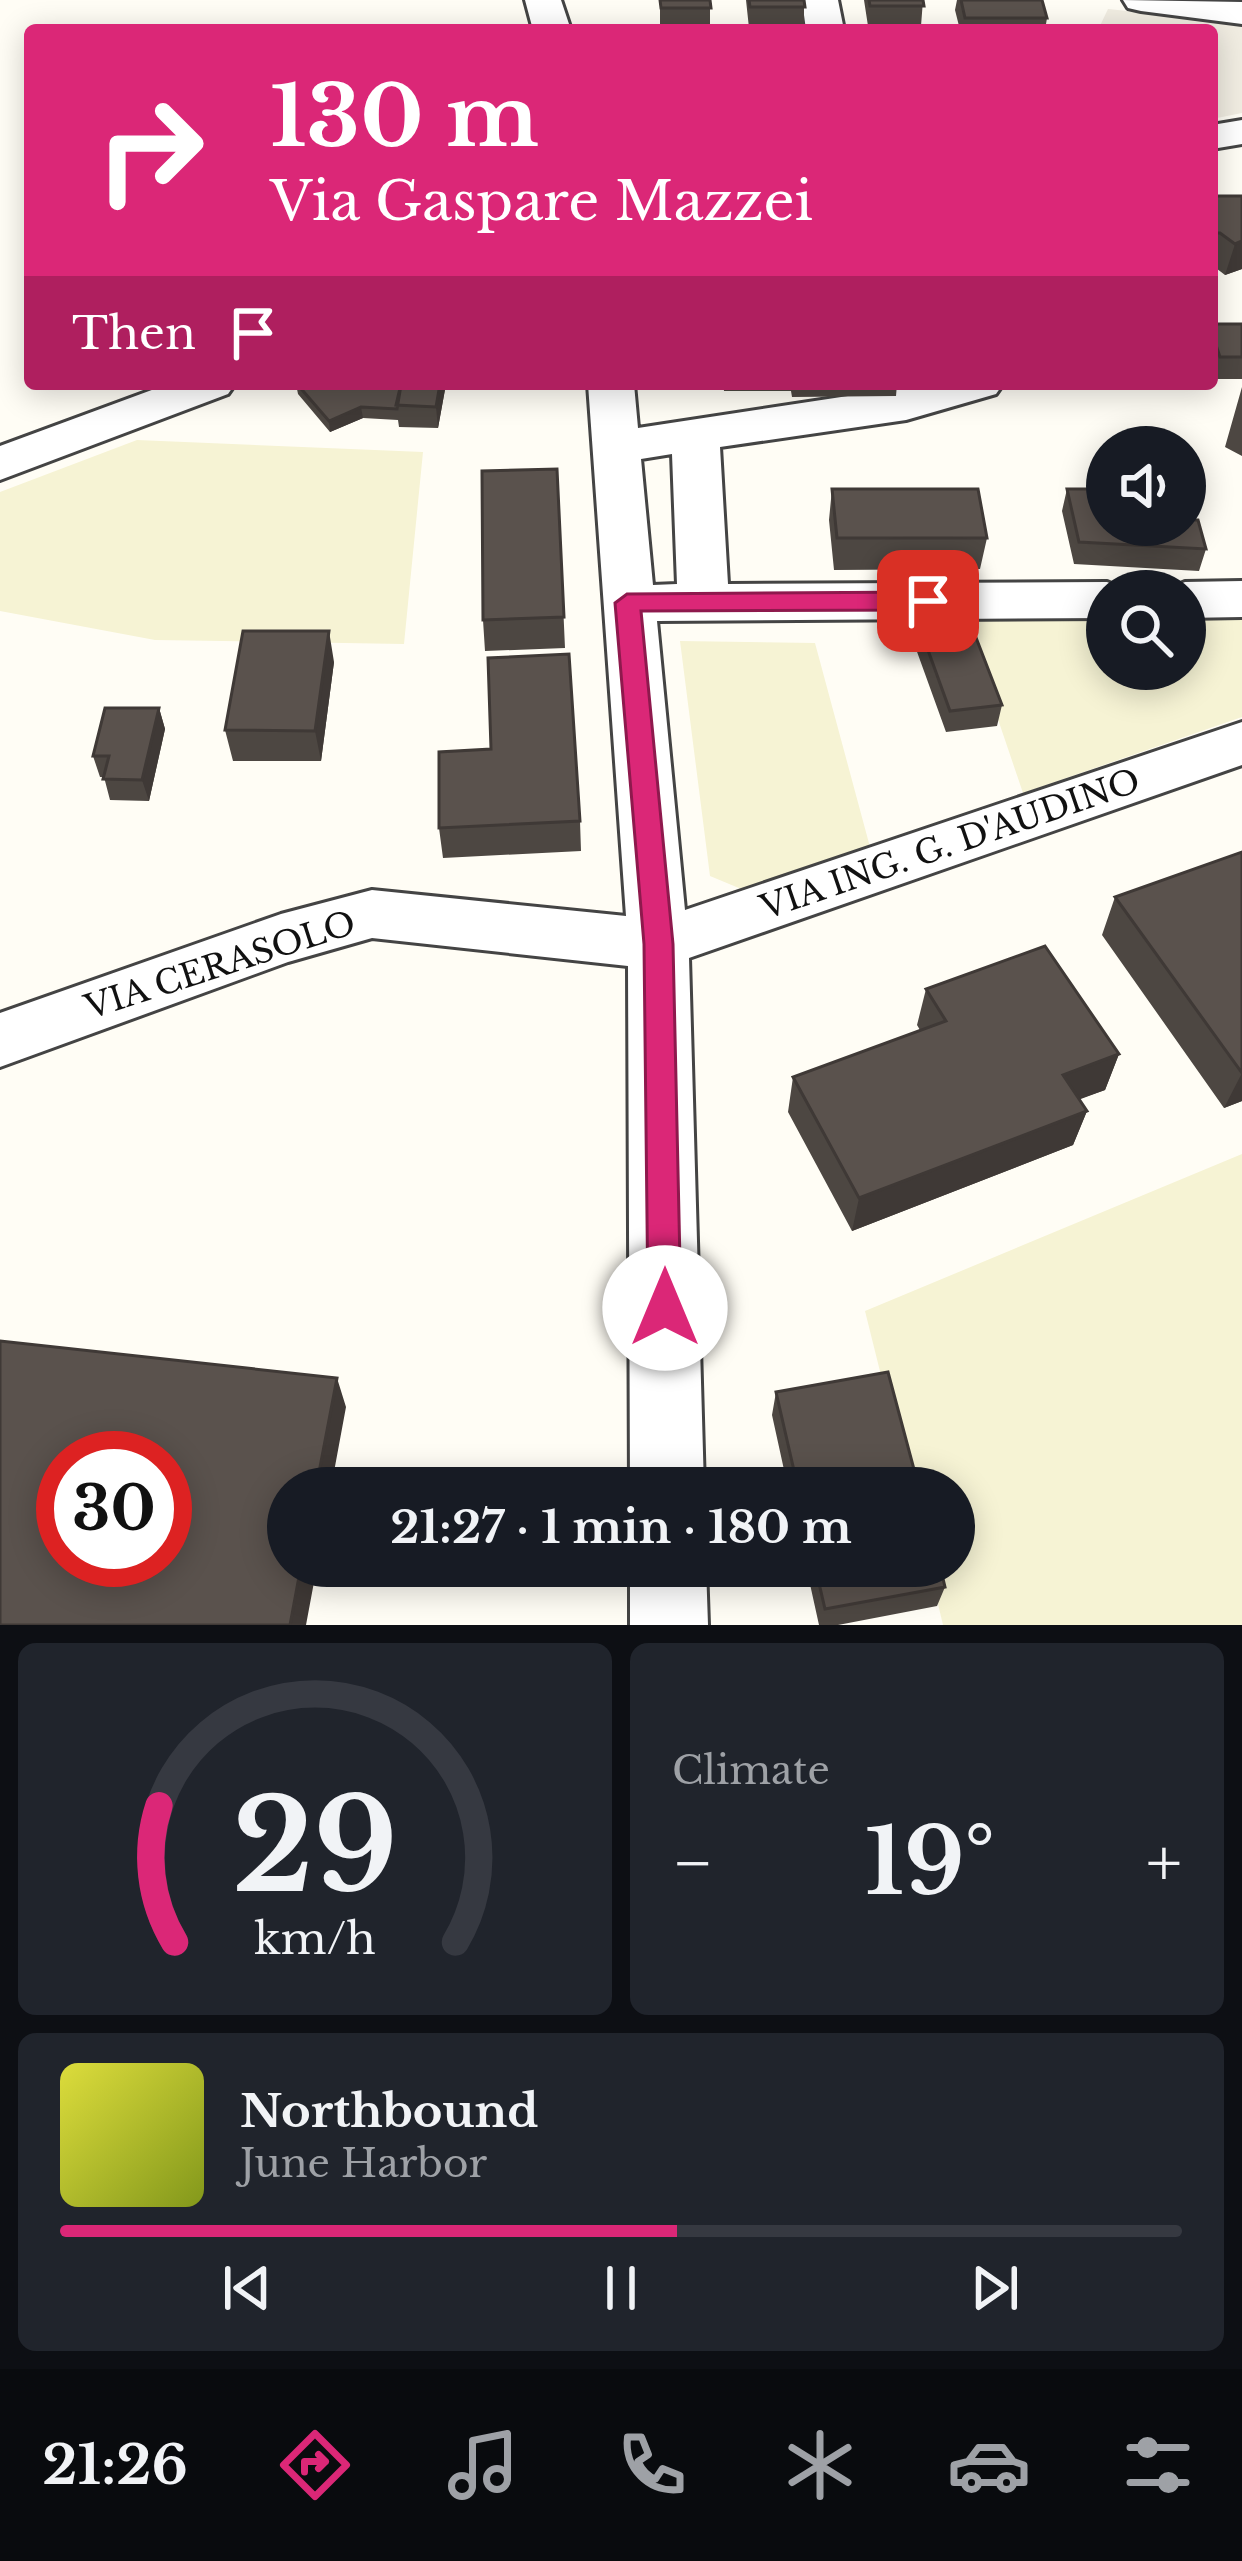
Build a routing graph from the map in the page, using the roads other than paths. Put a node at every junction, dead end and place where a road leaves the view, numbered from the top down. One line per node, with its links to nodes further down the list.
1 (1121, 3): 2 (street)
2 (1242, 13)
3 (196, 390): 8 (street)
4 (611, 390): 7 (street)
5 (959, 390): 6 (street)
6 (695, 435): 7 (street); 12 (street)
7 (615, 447): 13 (street)
8 (0, 464)
9 (1242, 599): 11 (street)
10 (1086, 600): 12 (street)
11 (1206, 600)
12 (703, 602): 13 (street)
13 (627, 603): 15 (street)
14 (1242, 743): 15 (street, VIA ING. G. D'AUDINO)
15 (658, 944): 16 (street, VIA CERASOLO); 17 (street)
16 (0, 1040)
17 (667, 1467)
18 (668, 1587): 19 (street)
19 (669, 1625)

